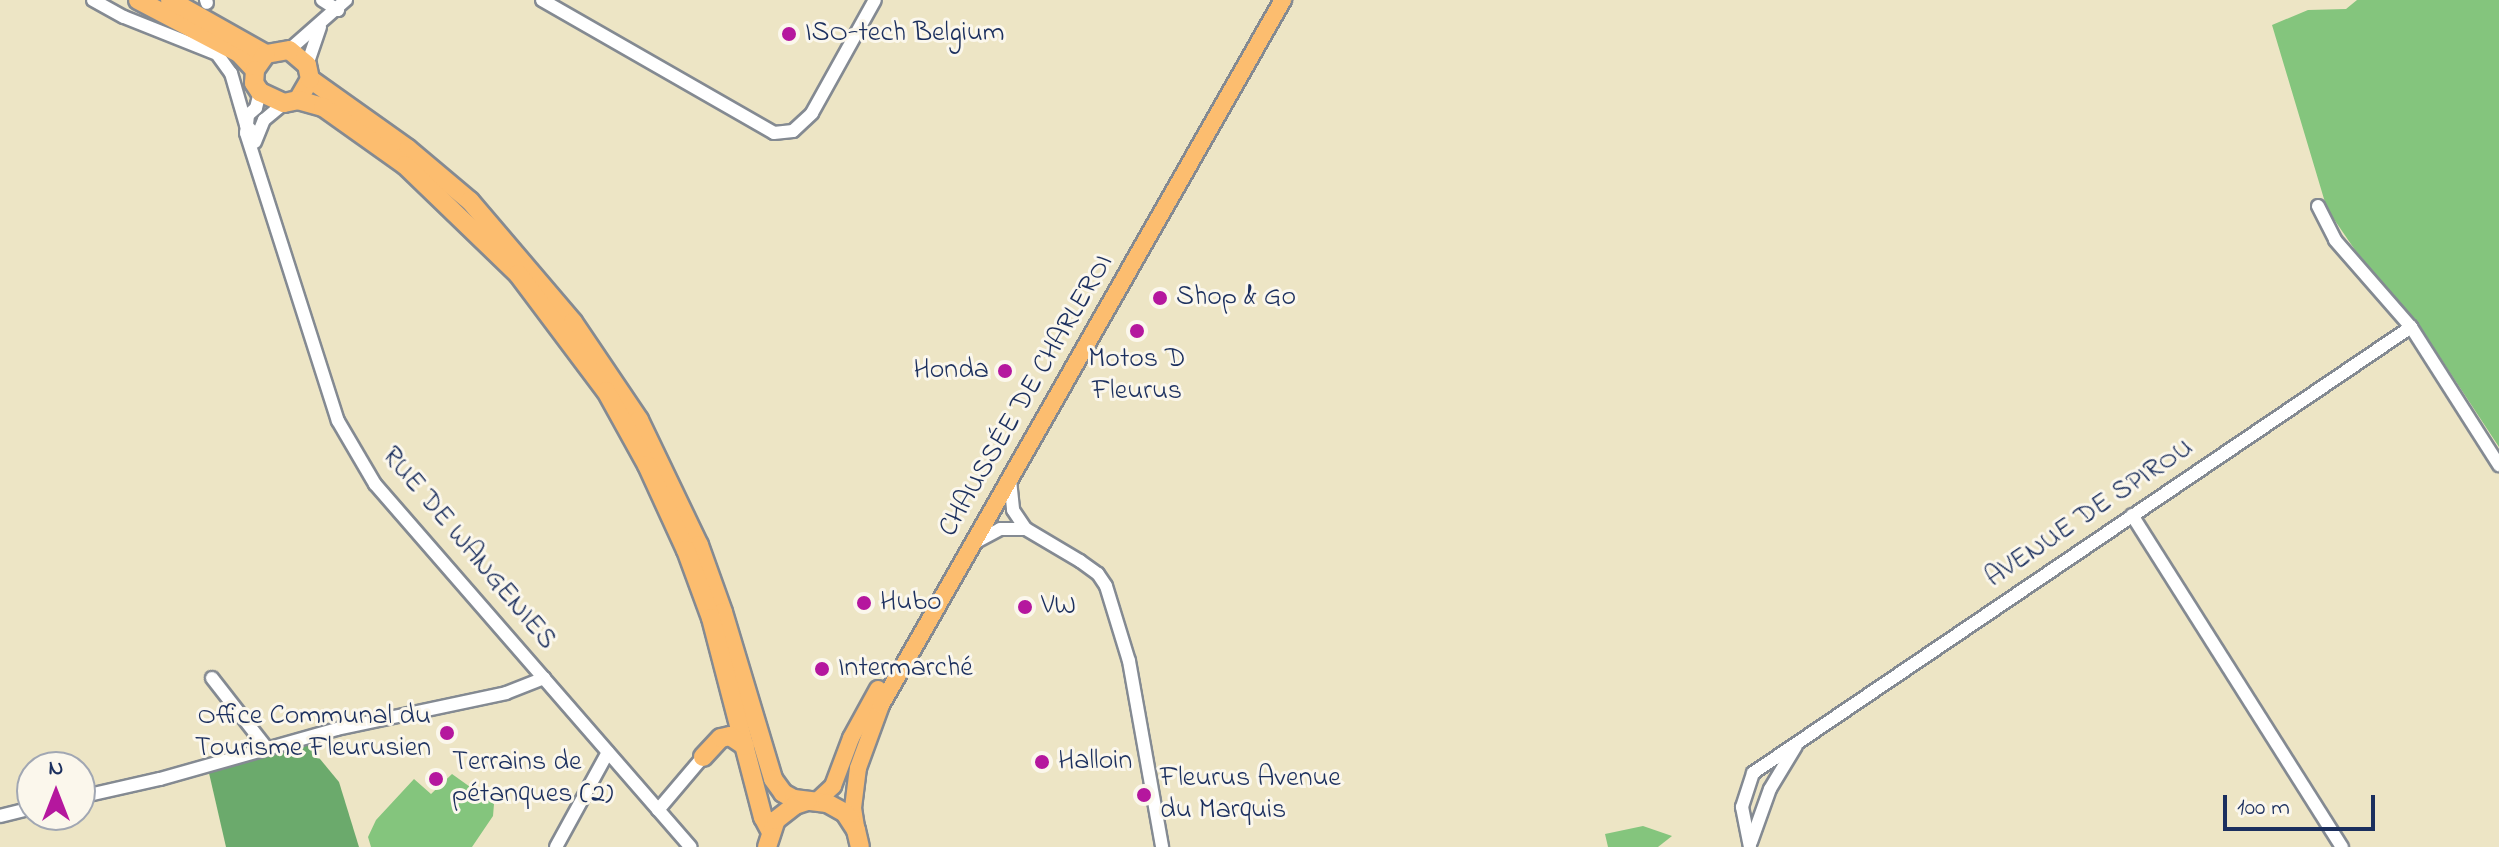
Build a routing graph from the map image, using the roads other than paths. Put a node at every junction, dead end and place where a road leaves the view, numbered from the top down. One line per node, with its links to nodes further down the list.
1 (93, 0): 16 (street, RUE DE WANGENIES)
2 (138, 0): 12 (highway)
3 (170, 0): 12 (highway)
4 (322, 0): 9 (street)
5 (542, 0): 6 (street)
6 (875, 0)
7 (1271, 0): 20 (main road, CHAUSSÉE DE CHARLEROI)
8 (1283, 0): 20 (main road, CHAUSSÉE DE CHARLEROI)
9 (342, 5): 10 (street)
10 (320, 27): 11 (street); 13 (street)
11 (289, 50): 12 (highway); 13 (highway)
12 (260, 62): 14 (highway)
13 (309, 72): 15 (highway); 36 (highway)
14 (260, 92): 15 (highway); 16 (street)
15 (291, 101): 17 (street, RUE DE WANGENIES); 31 (highway)
16 (246, 125): 17 (street, RUE DE WANGENIES); 18 (street, RUE DE WANGENIES)
17 (256, 135): 18 (street, RUE DE WANGENIES)
18 (253, 149): 29 (street, RUE DE WANGENIES)
19 (2318, 206): 21 (street)
20 (1095, 319): 22 (main road, CHAUSSÉE DE CHARLEROI)
21 (2411, 327): 23 (street); 25 (street, AVENUE DE SPIROU)
22 (1047, 403): 24 (main road, CHAUSSÉE DE CHARLEROI); 36 (main road, CHAUSSÉE DE CHARLEROI)
23 (2499, 465)
24 (1011, 478): 26 (street); 27 (main road, CHAUSSÉE DE CHARLEROI)
25 (2132, 515): 30 (street, AVENUE DE SPIROU); 44 (street)
26 (1026, 529): 27 (street); 43 (street)
27 (971, 548): 38 (main road, CHAUSSÉE DE CHARLEROI)
28 (212, 678): 32 (street)
29 (544, 678): 32 (street); 33 (street, RUE DE WANGENIES)
30 (1798, 743): 40 (street, AVENUE DE SPIROU); 40 (street, AVENUE DE SPIROU)
31 (745, 746): 34 (highway); 39 (highway)
32 (266, 747): 35 (street)
33 (608, 752): 37 (street, RUE DE WANGENIES); 41 (street)
34 (703, 757): 37 (street)
35 (96, 793)
36 (812, 801): 38 (highway); 39 (highway)
37 (658, 810): 42 (street, RUE DE WANGENIES)
38 (858, 838)
39 (768, 839)
40 (1750, 846)
41 (556, 847)
42 (690, 847)
43 (1162, 847)
44 (2342, 847)

